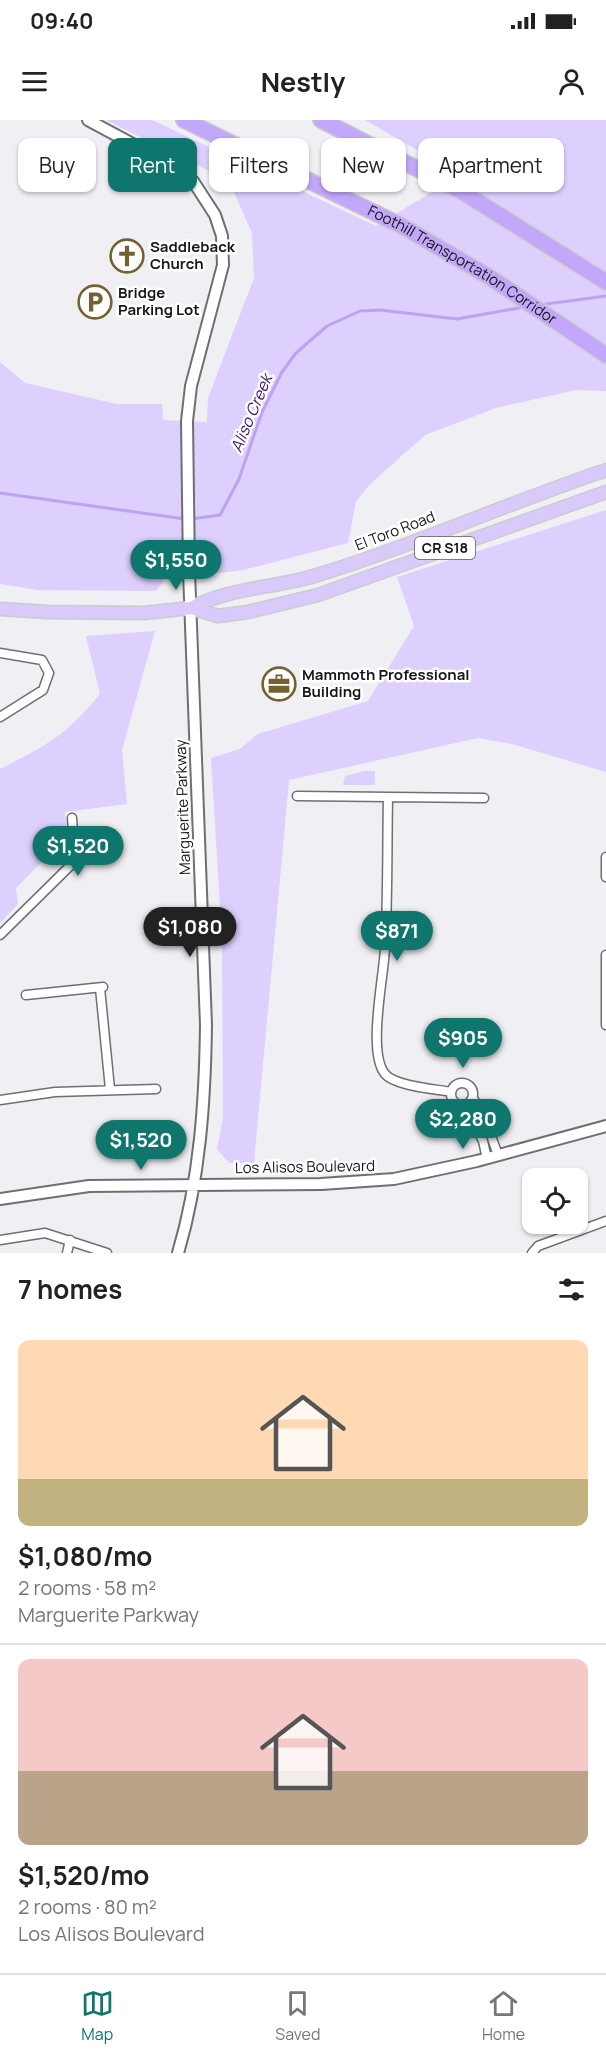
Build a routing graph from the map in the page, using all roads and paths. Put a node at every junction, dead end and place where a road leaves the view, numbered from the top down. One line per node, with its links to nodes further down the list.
1 (88, 120): 8 (main road, Marguerite Parkway)
2 (184, 120): 5 (highway, Foothill Transportation Corridor)
3 (321, 120): 4 (highway)
4 (606, 282)
5 (606, 355)
6 (606, 470): 8 (main road, El Toro Road / CR S18)
7 (606, 492): 8 (main road, El Toro Road / CR S18)
8 (191, 608): 9 (main road, El Toro Road / CR S18); 30 (main road, Marguerite Parkway)
9 (0, 609)
10 (0, 653): 11 (street)
11 (0, 717)
12 (297, 796): 13 (street)
13 (388, 797): 14 (street); 24 (street)
14 (484, 798)
15 (72, 818): 18 (street)
16 (606, 859): 17 (street)
17 (606, 877)
18 (0, 935)
19 (606, 955): 21 (street)
20 (26, 995): 22 (street)
21 (606, 1025)
22 (110, 1089): 23 (street); 26 (street)
23 (156, 1089)
24 (451, 1092): 25 (street); 27 (street)
25 (473, 1098): 27 (street); 29 (street)
26 (0, 1100)
27 (464, 1105): 29 (street)
28 (606, 1126): 29 (main road, Los Alisos Boulevard)
29 (492, 1157): 30 (main road, Los Alisos Boulevard)
30 (194, 1184): 31 (main road, Los Alisos Boulevard); 37 (main road, Marguerite Parkway)
31 (0, 1199)
32 (606, 1221): 38 (street)
33 (0, 1239): 34 (street)
34 (70, 1240): 35 (street); 36 (street)
35 (67, 1253)
36 (107, 1253)
37 (178, 1253)
38 (532, 1253)

